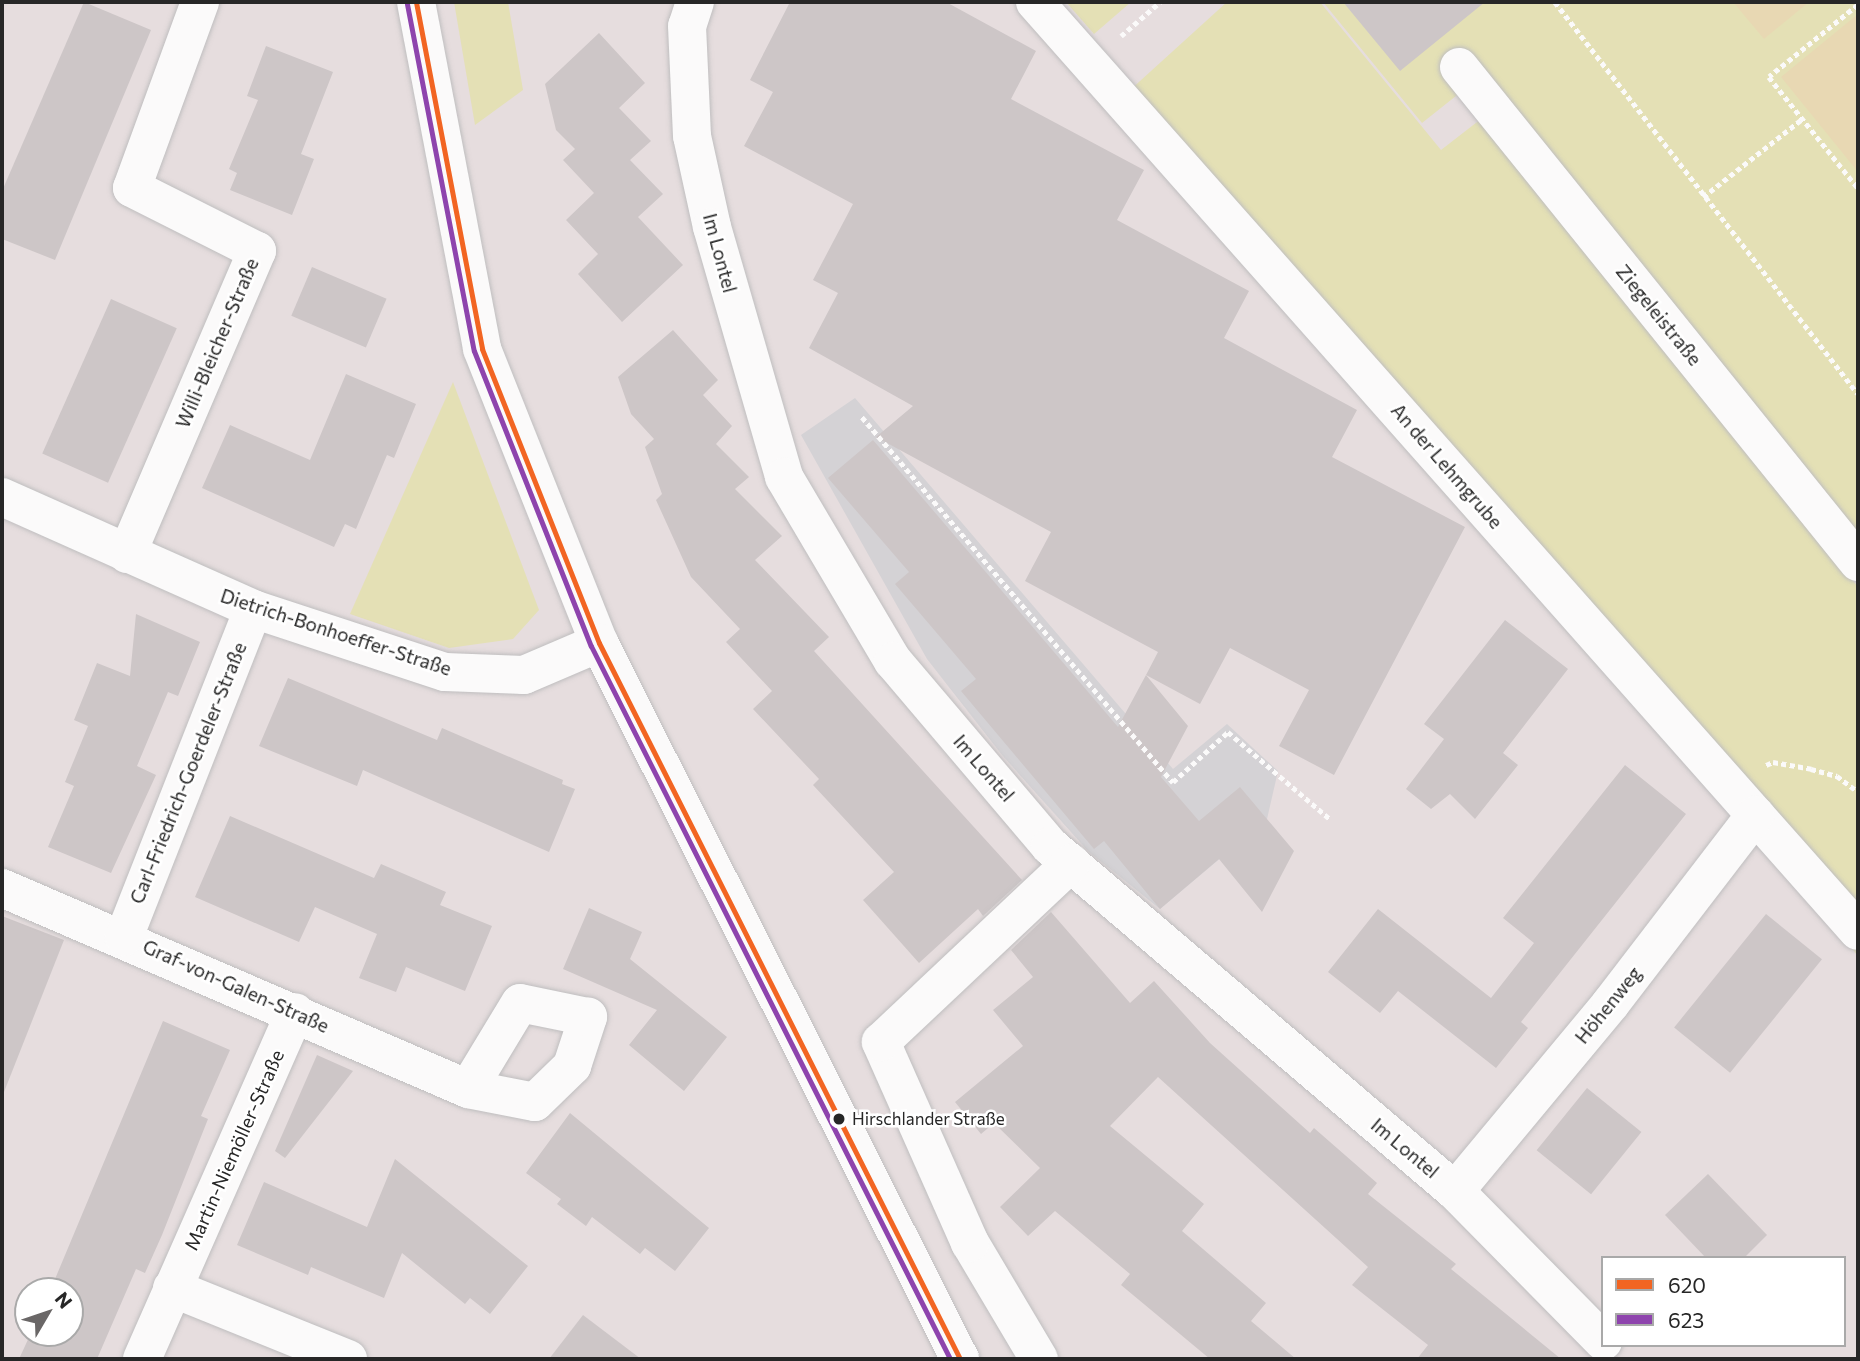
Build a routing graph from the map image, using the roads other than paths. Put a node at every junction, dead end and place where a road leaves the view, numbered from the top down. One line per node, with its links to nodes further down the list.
1 (200, 2): 7 (street, Willi-Bleicher-Straße)
2 (416, 2): 10 (street)
3 (695, 2): 12 (street, Im Lontel)
4 (1035, 2): 11 (street, An der Lehmgrube)
5 (1459, 68): 8 (street, Ziegeleistraße)
6 (2, 497): 7 (street, Dietrich-Bonhoeffer-Straße)
7 (127, 554): 9 (street, Dietrich-Bonhoeffer-Straße)
8 (1858, 562)
9 (253, 609): 10 (street, Dietrich-Bonhoeffer-Straße); 15 (street, Carl-Friedrich-Goerdeler-Straße)
10 (599, 643): 23 (street)
11 (1755, 816): 14 (street, An der Lehmgrube); 18 (street, Höhenweg)
12 (1071, 863): 18 (street, Im Lontel); 24 (street)
13 (2, 888): 15 (street, Graf-von-Galen-Straße)
14 (1858, 931)
15 (124, 937): 16 (street, Graf-von-Galen-Straße)
16 (295, 1012): 17 (street, Graf-von-Galen-Straße); 19 (street, Martin-Niemöller-Straße)
17 (468, 1088)
18 (1455, 1191): 20 (street, Im Lontel)
19 (172, 1288): 21 (street, Martin-Niemöller-Straße); 22 (street)
20 (1601, 1339)
21 (142, 1359)
22 (348, 1359)
23 (960, 1359)
24 (1039, 1359)

